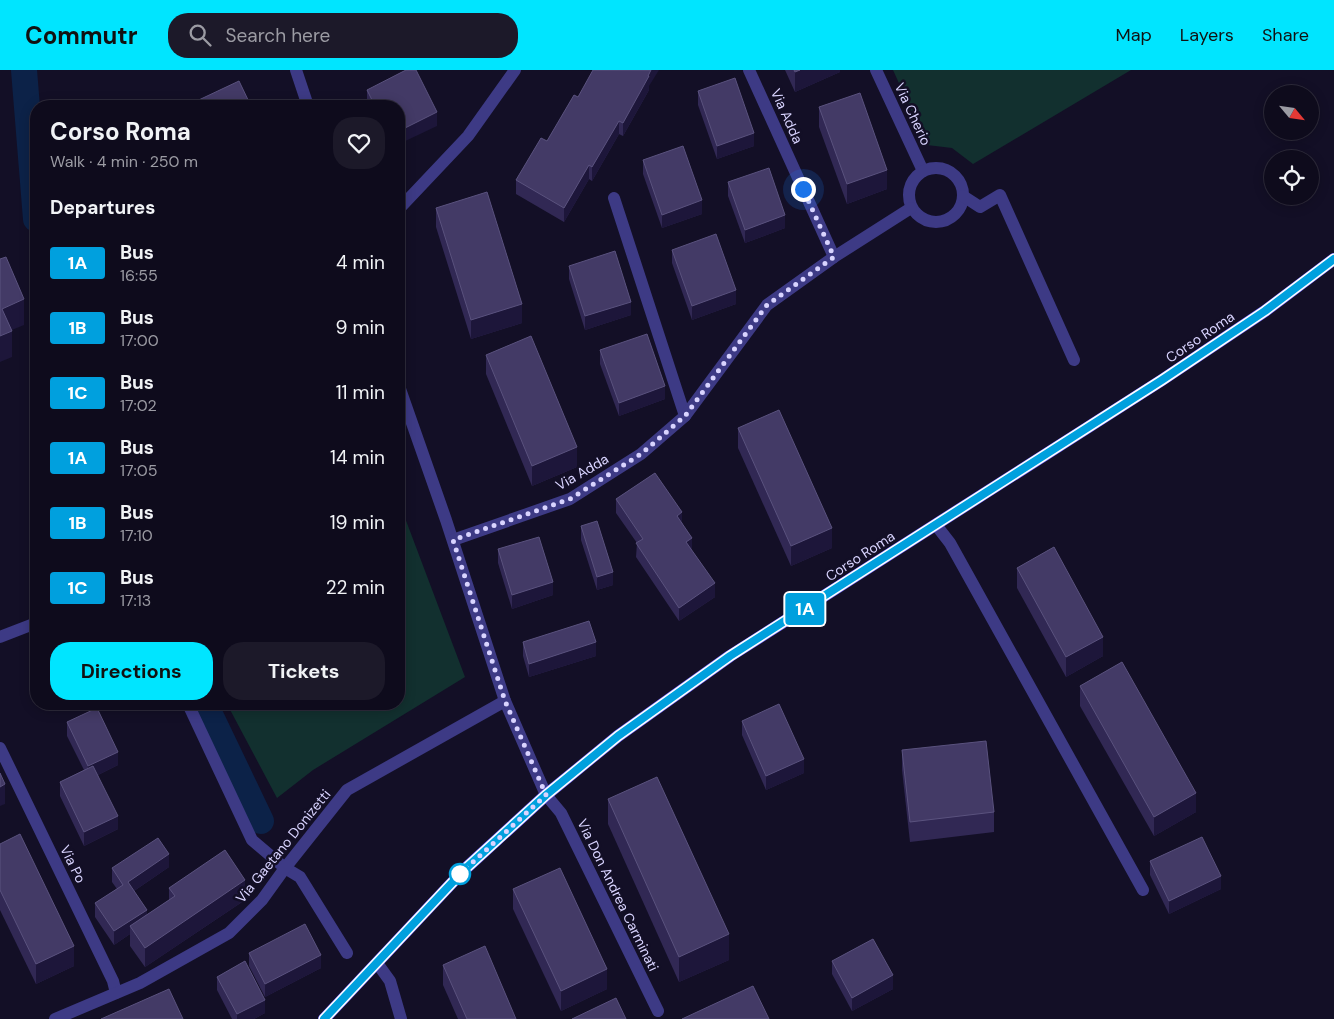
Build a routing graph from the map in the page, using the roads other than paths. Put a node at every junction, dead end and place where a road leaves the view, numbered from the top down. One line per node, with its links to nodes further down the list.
1 (296, 70): 5 (street)
2 (515, 70): 9 (street)
3 (749, 70): 11 (street, Via Adda)
4 (876, 70): 6 (street, Via Cherio)
5 (306, 100)
6 (923, 171): 7 (street); 10 (street)
7 (963, 196): 10 (street); 13 (street)
8 (614, 198): 15 (street)
9 (405, 203)
10 (911, 208): 11 (street, Via Adda)
11 (834, 257): 15 (street, Via Adda)
12 (1334, 260): 16 (street, Corso Roma)
13 (1074, 360)
14 (405, 403): 17 (street)
15 (685, 416): 17 (street, Via Adda)
16 (936, 525): 23 (street, Corso Roma); 25 (street)
17 (453, 540): 20 (street)
18 (30, 625): 19 (street)
19 (0, 637)
20 (505, 701): 23 (street); 24 (street, Via Gaetano Donizetti)
21 (191, 710): 24 (street)
22 (0, 748): 28 (street, Via Po)
23 (546, 795): 27 (street, Corso Roma); 29 (street, Via Don Andrea Carminati)
24 (285, 868): 26 (street); 28 (street, Via Gaetano Donizetti)
25 (1143, 890)
26 (347, 954)
27 (377, 962): 31 (street, Corso Roma); 32 (street)
28 (116, 993): 30 (street, Via Gaetano Donizetti)
29 (658, 1011)
30 (55, 1019)
31 (324, 1019)
32 (401, 1019)

